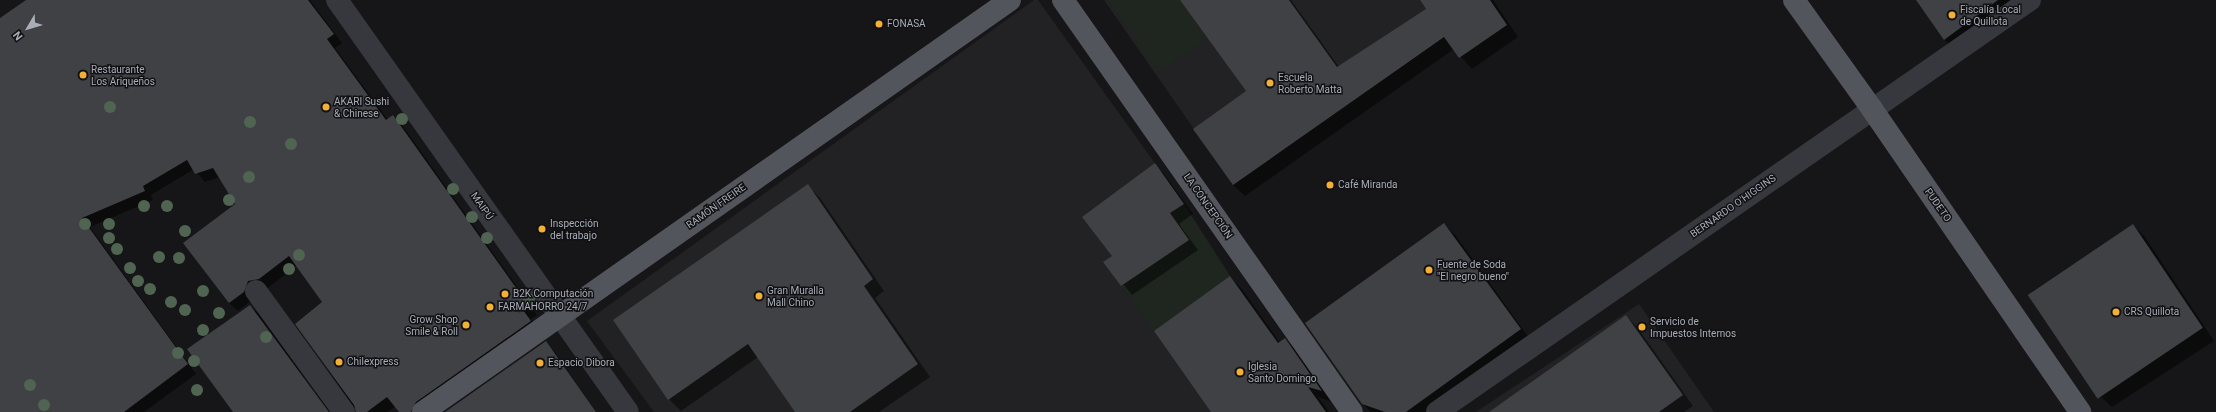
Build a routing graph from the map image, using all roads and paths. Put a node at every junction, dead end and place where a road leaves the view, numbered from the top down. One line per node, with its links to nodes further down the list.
1 (337, 0): 8 (street, MAIPÚ)
2 (1010, 0): 8 (main road, RAMÓN FREIRE)
3 (1063, 0): 12 (main road, LA CONCEPCIÓN)
4 (1794, 0): 6 (main road, PUDETO)
5 (2030, 0): 6 (street, BERNARDO O'HIGGINS)
6 (1872, 109): 13 (street, BERNARDO O'HIGGINS); 14 (main road, PUDETO)
7 (256, 291): 9 (street)
8 (560, 316): 10 (main road, RAMÓN FREIRE); 11 (street, MAIPÚ)
9 (344, 412)
10 (423, 412)
11 (628, 412)
12 (1352, 412)
13 (1437, 412)
14 (2080, 412)

